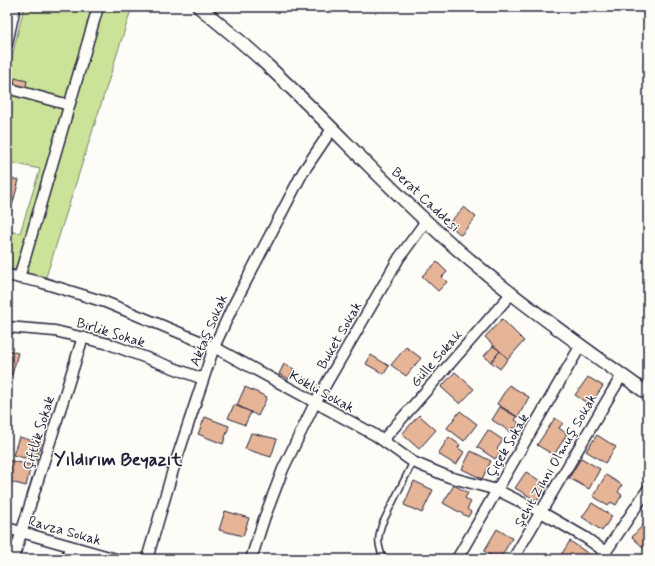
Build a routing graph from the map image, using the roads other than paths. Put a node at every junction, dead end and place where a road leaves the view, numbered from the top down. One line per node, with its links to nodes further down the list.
1 (16, 7): 4 (street)
2 (98, 7): 6 (street)
3 (199, 7): 7 (street, Berat Caddesi)
4 (7, 44)
5 (7, 88): 6 (street)
6 (69, 105): 10 (street)
7 (332, 129): 8 (street, Berat Caddesi); 15 (street, Aktaş Sokak)
8 (426, 221): 11 (street, Berat Caddesi); 19 (street, Buket Sokak)
9 (7, 275): 10 (street, Köklü Sokak)
10 (19, 278): 15 (street, Köklü Sokak)
11 (511, 294): 14 (street, Berat Caddesi); 20 (street, Gülle Sokak)
12 (7, 327): 13 (street, Birlik Sokak)
13 (83, 337): 17 (street, Birlik Sokak); 26 (street, Çiftlik Sokak)
14 (581, 346): 16 (street, Berat Caddesi); 23 (street, Çiçek Sokak)
15 (214, 347): 17 (street, Aktaş Sokak); 19 (street, Köklü Sokak)
16 (622, 375): 18 (street, Berat Caddesi); 24 (street, Şehit Zihni Olmuş Sokak)
17 (203, 379): 32 (street, Aktaş Sokak)
18 (648, 394)
19 (316, 403): 20 (street, Köklü Sokak); 33 (street, Buket Sokak)
20 (383, 440): 21 (street, Köklü Sokak)
21 (413, 462): 23 (street, Köklü Sokak); 34 (lane)
22 (648, 489): 28 (street)
23 (497, 490): 24 (street, Köklü Sokak); 35 (street, Çiçek Sokak)
24 (541, 512): 28 (street, Köklü Sokak); 36 (street, Şehit Zihni Olmuş Sokak)
25 (7, 528): 26 (street, Ravza Sokak)
26 (22, 532): 27 (street, Ravza Sokak); 29 (street, Çiftlik Sokak)
27 (70, 546): 30 (street); 31 (street, Ravza Sokak)
28 (604, 557)
29 (13, 559)
30 (67, 559)
31 (116, 559)
32 (147, 559)
33 (251, 559)
34 (383, 559)
35 (457, 559)
36 (513, 559)

